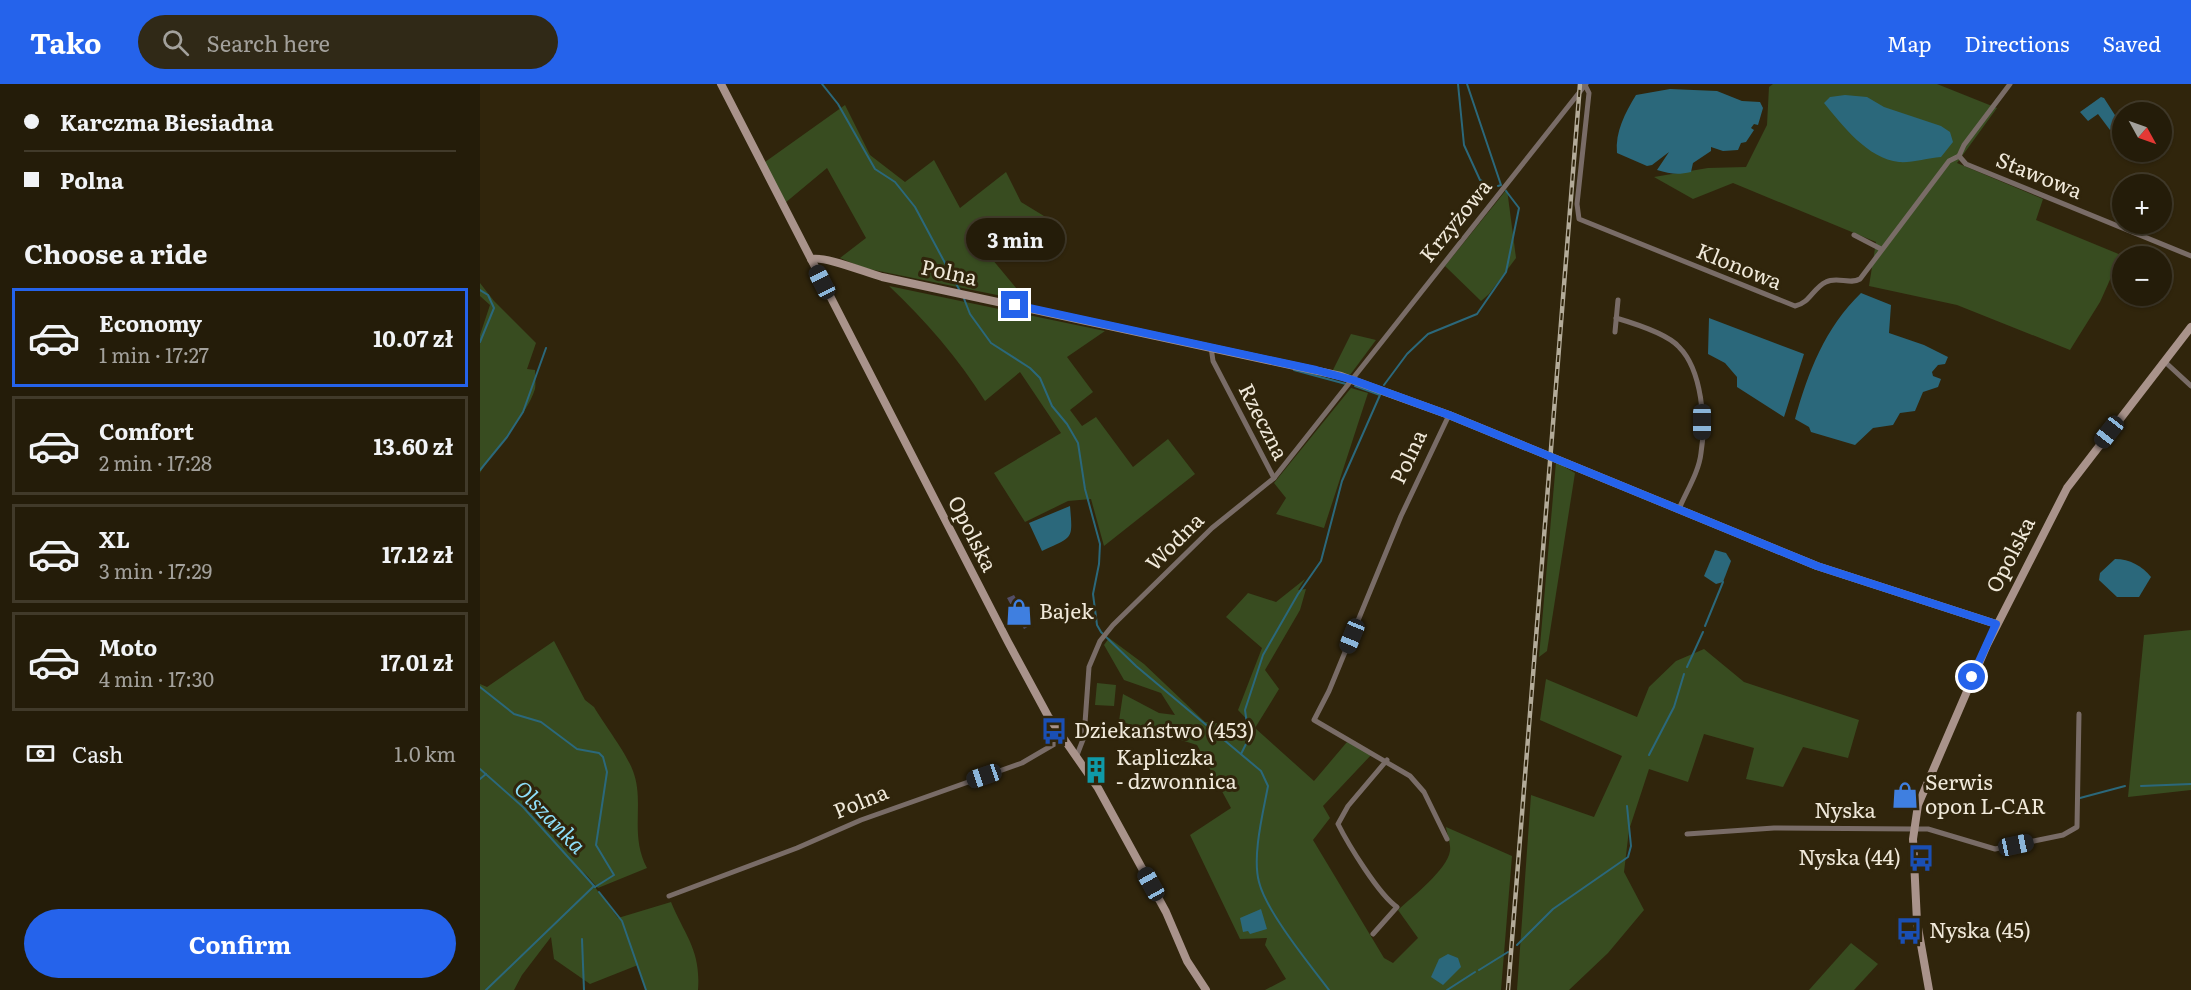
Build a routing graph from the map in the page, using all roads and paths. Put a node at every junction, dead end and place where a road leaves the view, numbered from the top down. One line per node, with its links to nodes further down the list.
1 (721, 84): 8 (street, Opolska)
2 (1586, 84): 6 (street, Klonowa); 15 (street, Krzyżowa)
3 (2010, 84): 4 (street, Stawowa)
4 (1959, 156): 6 (street, Klonowa); 7 (street, Stawowa)
5 (1854, 235): 6 (street)
6 (1881, 249)
7 (2191, 256)
8 (811, 260): 13 (street, Polna); 22 (street, Opolska)
9 (1618, 300): 10 (street)
10 (1616, 318): 12 (street); 19 (street)
11 (2191, 327): 14 (street, Opolska)
12 (1615, 332)
13 (1211, 346): 15 (street, Polna); 18 (street, Rzeczna)
14 (2164, 361): 16 (street); 20 (street, Opolska)
15 (1353, 380): 17 (street, Polna); 18 (street, Wodna)
16 (2191, 386)
17 (1449, 415): 19 (street); 24 (street, Polna)
18 (1274, 478): 23 (street, Wodna)
19 (1679, 509): 20 (street)
20 (1996, 624): 25 (street, Opolska)
21 (2079, 714): 25 (street, Nyska)
22 (1063, 739): 23 (street, Opolska); 28 (street, Polna)
23 (1077, 755): 30 (street, Opolska)
24 (1387, 760): 27 (street, Polna); 29 (street)
25 (1913, 828): 26 (street, Nyska); 31 (street)
26 (1687, 834)
27 (1447, 839)
28 (669, 897)
29 (1373, 934)
30 (1206, 990)
31 (1929, 990)

